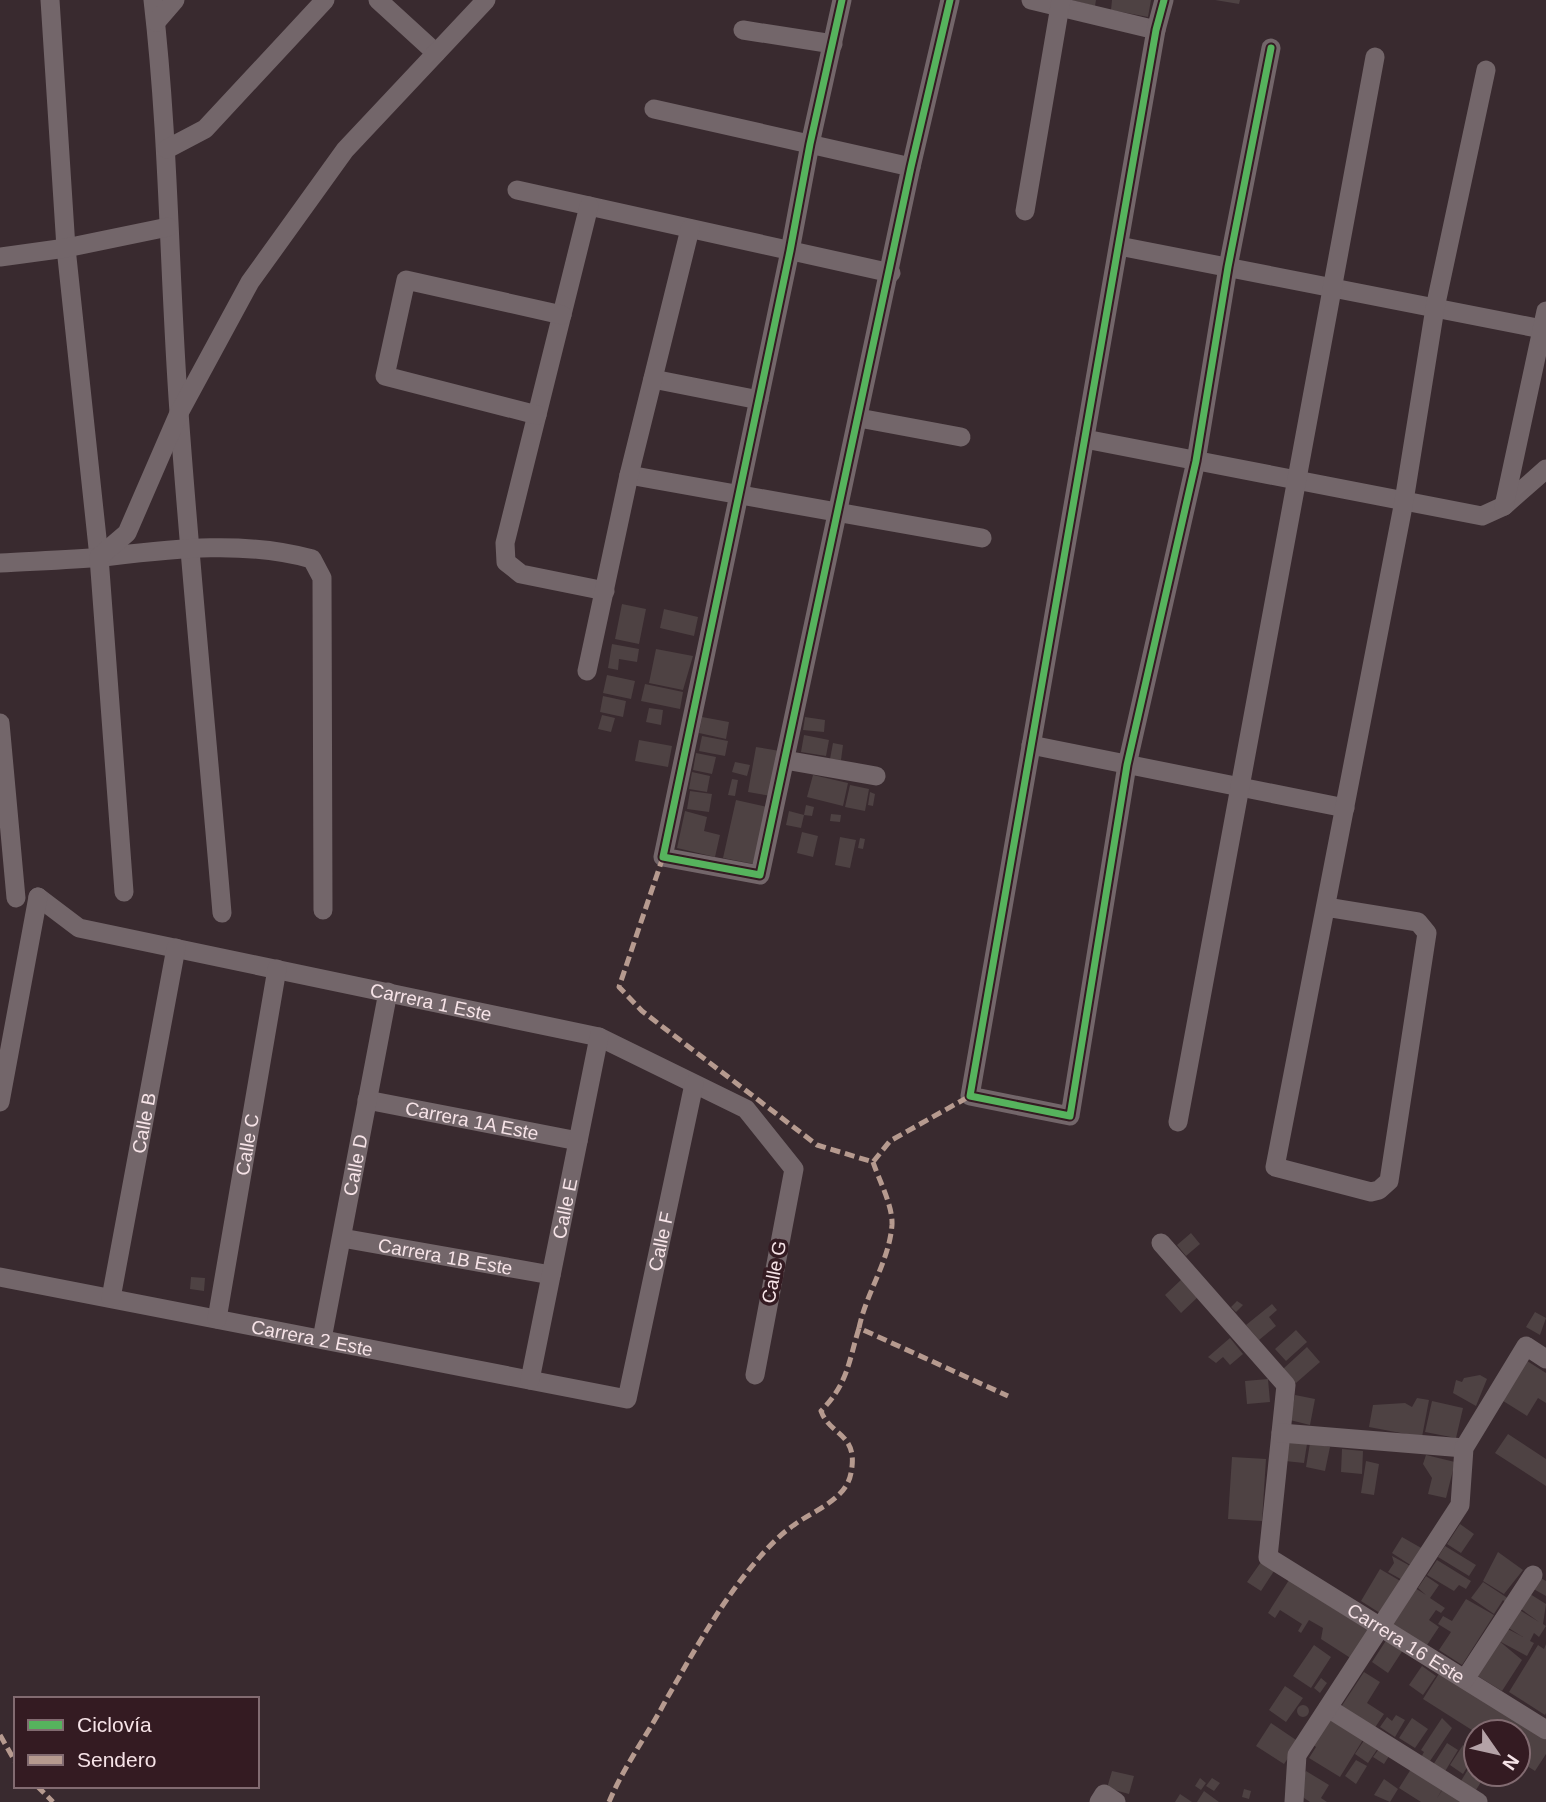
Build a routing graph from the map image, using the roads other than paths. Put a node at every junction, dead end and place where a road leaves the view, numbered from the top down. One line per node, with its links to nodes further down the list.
1 (50, 0): 30 (street)
2 (153, 0): 12 (street)
3 (175, 0): 12 (street)
4 (325, 0): 22 (street)
5 (378, 0): 17 (street)
6 (486, 0): 17 (street)
7 (842, 0): 15 (street)
8 (950, 0): 23 (street)
9 (1031, 0): 11 (street)
10 (1164, 0): 14 (street)
11 (1061, 4): 14 (street); 26 (street)
12 (156, 22): 22 (street)
13 (743, 30): 15 (street)
14 (1156, 30): 29 (street)
15 (833, 44): 21 (street)
16 (1270, 48): 33 (street)
17 (436, 53): 41 (street)
18 (1375, 57): 35 (street)
19 (1486, 70): 36 (street)
20 (654, 109): 21 (street)
21 (810, 144): 23 (street); 31 (street)
22 (167, 149): 27 (street)
23 (911, 167): 34 (street)
24 (517, 190): 25 (street)
25 (589, 206): 28 (street); 37 (street)
26 (1025, 211)
27 (168, 227): 30 (street); 41 (street)
28 (690, 229): 31 (street); 39 (street)
29 (1119, 246): 33 (street); 45 (street)
30 (66, 248): 32 (street); 56 (street)
31 (790, 251): 34 (street); 40 (street)
32 (0, 257)
33 (1228, 267): 35 (street); 46 (street)
34 (891, 273): 43 (street)
35 (1332, 288): 36 (street); 49 (street)
36 (1435, 308): 38 (street); 51 (street)
37 (562, 315): 42 (street); 42 (street)
38 (1544, 320): 52 (street)
39 (653, 379): 40 (street); 48 (street)
40 (759, 400): 50 (street)
41 (179, 413): 55 (street); 56 (street)
42 (537, 415): 58 (street)
43 (859, 418): 44 (street); 53 (street)
44 (961, 437)
45 (1085, 439): 46 (street); 61 (street)
46 (1196, 461): 49 (street); 63 (street)
47 (1546, 469): 52 (street)
48 (629, 475): 50 (street); 58 (street)
49 (1297, 480): 51 (street); 65 (street)
50 (739, 496): 53 (street); 62 (street)
51 (1404, 501): 52 (street); 66 (street)
52 (1504, 506)
53 (838, 515): 54 (street); 62 (street)
54 (982, 538)
55 (191, 546): 56 (street); 71 (street); 72 (street)
56 (99, 557): 57 (street); 67 (street)
57 (0, 563)
58 (605, 591): 59 (street)
59 (587, 671)
60 (0, 723): 69 (street)
61 (1031, 746): 63 (street); 63 (street)
62 (785, 760): 64 (street)
63 (1127, 765): 65 (street)
64 (876, 776)
65 (1240, 789): 66 (street); 81 (street)
66 (1345, 808): 70 (street)
67 (124, 892)
68 (38, 897): 69 (street); 73 (street, Carrera 1 Este); 77 (street)
69 (8, 899)
70 (1326, 907): 70 (street)
71 (323, 910)
72 (222, 913)
73 (176, 948): 74 (street, Carrera 1 Este); 88 (street, Calle B)
74 (277, 969): 75 (street, Carrera 1 Este); 89 (street, Calle C)
75 (388, 992): 76 (street, Carrera 1 Este); 79 (street, Calle D)
76 (599, 1037): 78 (street, Carrera 1 Este); 82 (street, Calle E)
77 (5, 1055): 80 (street)
78 (694, 1084): 83 (street, Carrera 1 Este); 94 (street, Calle F)
79 (367, 1100): 82 (street, Carrera 1A Este); 84 (street, Calle D)
80 (0, 1102)
81 (1178, 1122)
82 (578, 1141): 86 (street, Calle E)
83 (794, 1168): 92 (street, Calle G)
84 (342, 1238): 86 (street, Carrera 1B Este); 90 (street, Calle D)
85 (1161, 1243): 95 (street)
86 (551, 1275): 93 (street, Calle E)
87 (0, 1277): 88 (street, Carrera 2 Este)
88 (111, 1298): 89 (street, Carrera 2 Este)
89 (217, 1319): 90 (street, Carrera 2 Este)
90 (322, 1339): 93 (street, Carrera 2 Este)
91 (1546, 1359): 96 (street)
92 (755, 1375)
93 (530, 1380): 94 (street, Carrera 2 Este)
94 (627, 1399)
95 (1281, 1433): 96 (street); 98 (street, Carrera 16 Este)
96 (1464, 1448): 98 (street)
97 (1533, 1575): 99 (street)
98 (1380, 1627): 99 (street, Carrera 16 Este); 100 (street)
99 (1465, 1679): 101 (street, Carrera 16 Este)
100 (1328, 1708): 104 (street); 105 (street)
101 (1544, 1724)
102 (1099, 1802): 103 (street)
103 (1116, 1802)
104 (1294, 1802)
105 (1478, 1802)

